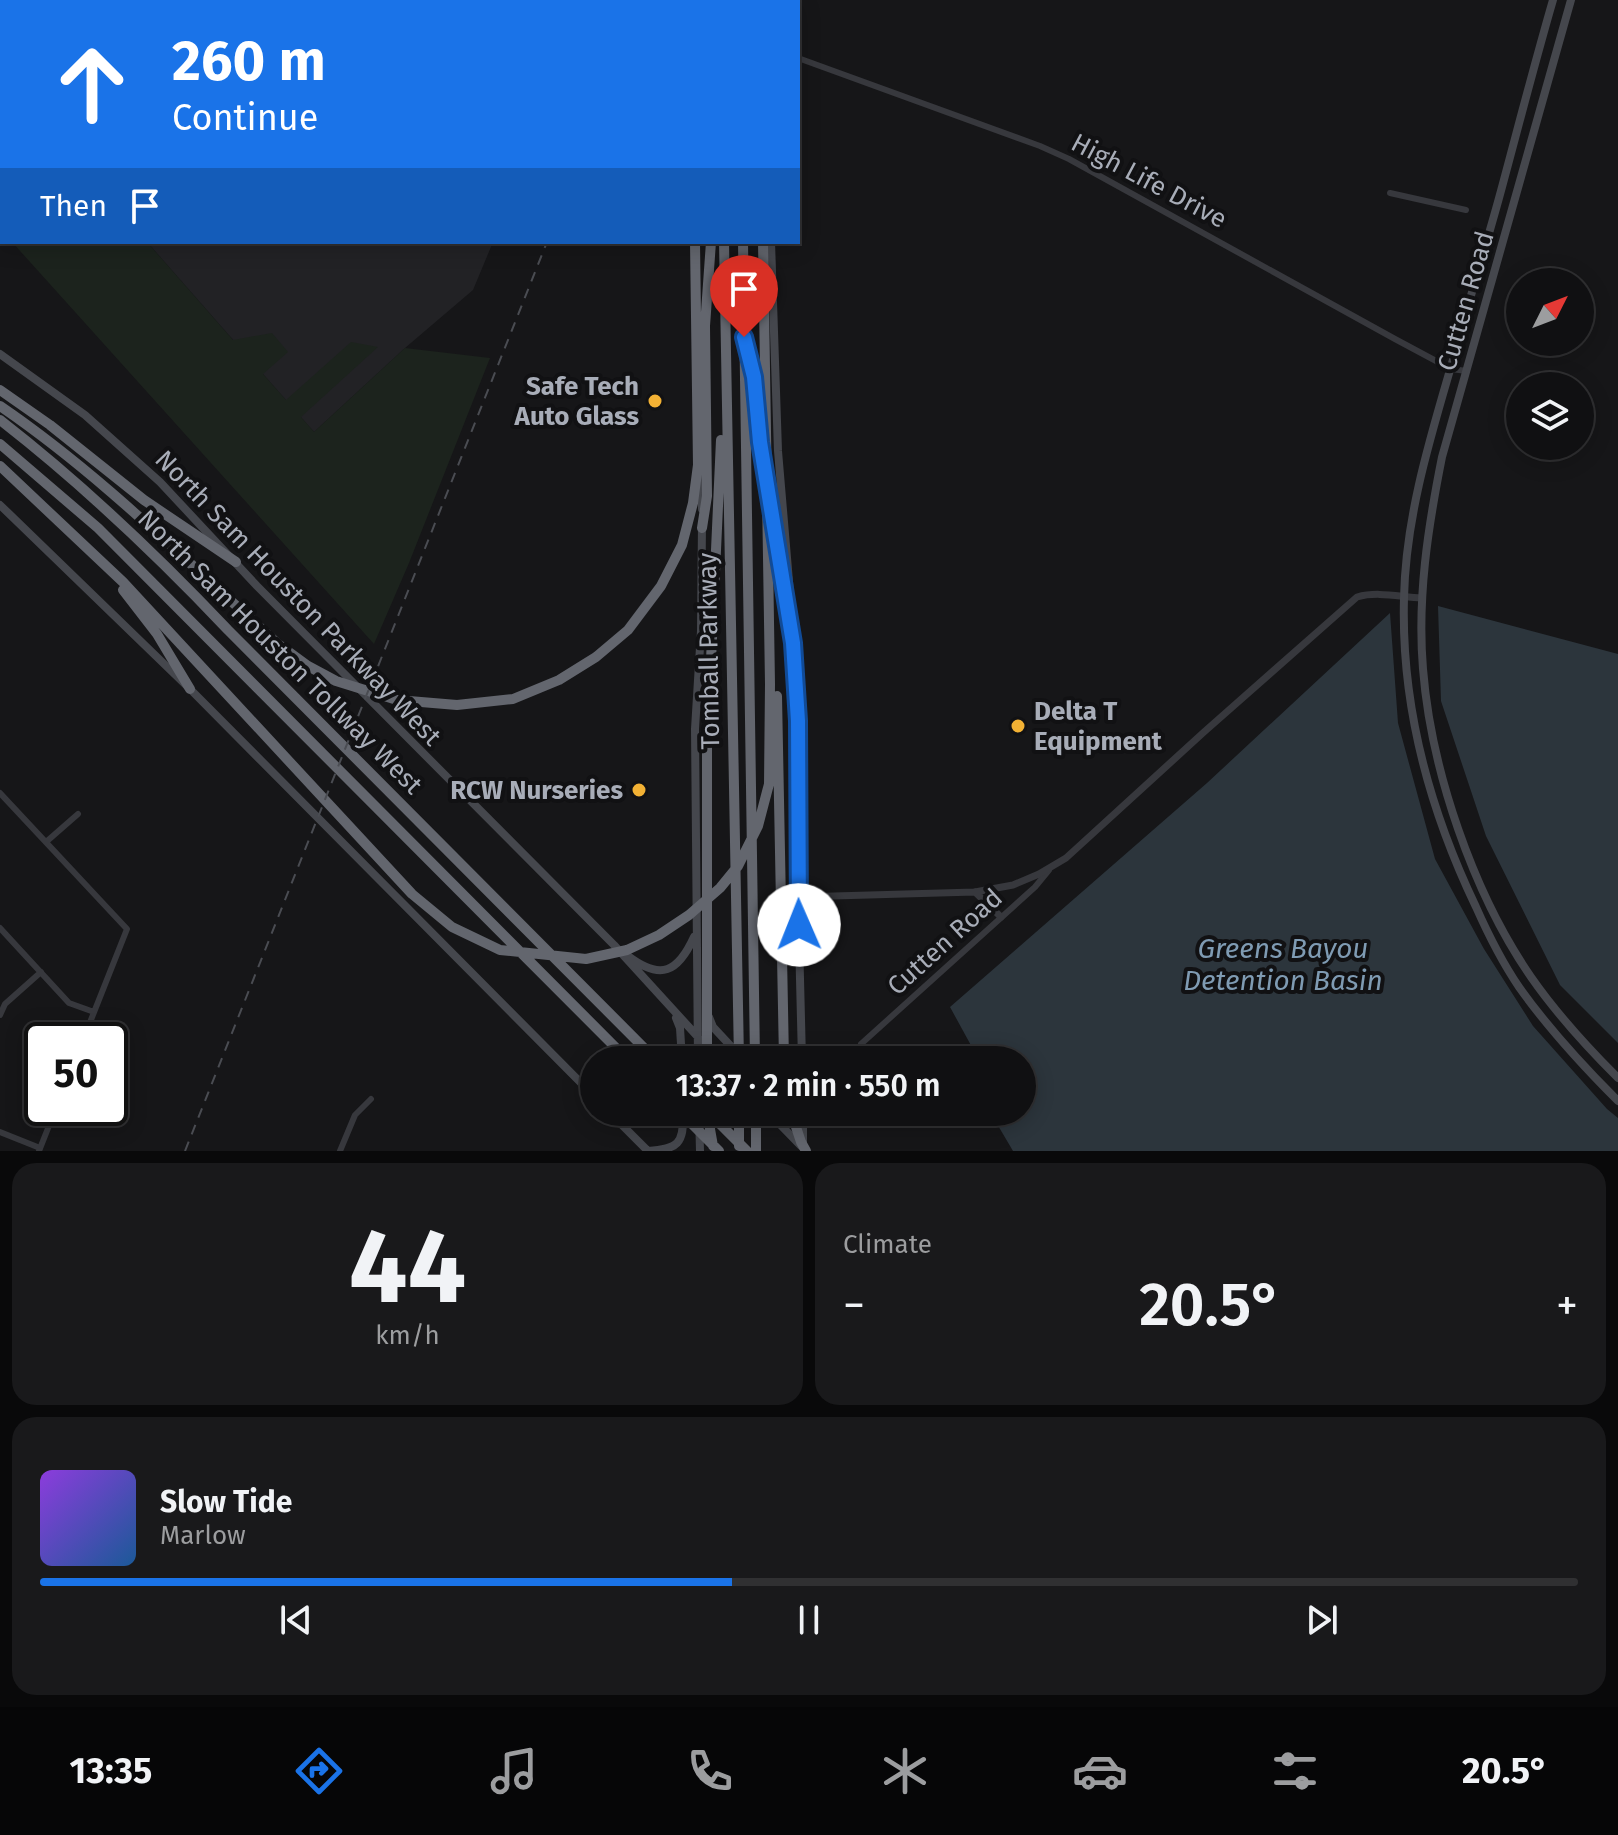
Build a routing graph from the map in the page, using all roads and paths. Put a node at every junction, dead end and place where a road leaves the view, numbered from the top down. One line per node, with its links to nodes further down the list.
1 (1553, 0): 6 (main road, Cutten Road)
2 (1571, 0): 14 (main road, Cutten Road)
3 (800, 59): 18 (street, High Life Drive)
4 (1390, 193): 5 (street)
5 (1466, 210)
6 (1485, 242): 14 (main road); 18 (main road, Cutten Road)
7 (697, 244): 28 (main road)
8 (697, 244): 21 (highway)
9 (711, 244): 28 (highway)
10 (724, 244): 15 (highway, Tomball Parkway)
11 (743, 244): 16 (highway, Tomball Parkway)
12 (763, 244): 24 (highway)
13 (771, 244): 32 (main road)
14 (1502, 247): 19 (main road, Cutten Road)
15 (725, 334): 57 (highway); 59 (highway, Tomball Parkway)
16 (744, 337): 32 (highway); 60 (highway, Tomball Parkway)
17 (0, 354): 29 (main road, North Sam Houston Parkway West)
18 (1451, 369): 19 (street, High Life Drive); 30 (main road, Cutten Road)
19 (1467, 371): 31 (main road, Cutten Road)
20 (0, 390): 29 (highway)
21 (0, 406)
22 (0, 420): 53 (highway, North Sam Houston Tollway West)
23 (0, 444): 52 (highway, North Sam Houston Tollway West)
24 (766, 459): 25 (highway); 61 (highway)
25 (0, 466)
26 (0, 473): 33 (highway)
27 (0, 505): 33 (main road)
28 (702, 528): 42 (main road)
29 (236, 562): 43 (main road, North Sam Houston Parkway West)
30 (1404, 597): 31 (street, Cutten Road); 37 (street, Cutten Road); 66 (main road)
31 (1422, 598): 63 (main road)
32 (793, 643): 39 (main road)
33 (190, 689): 64 (main road)
34 (0, 793): 36 (street)
35 (78, 814): 36 (street)
36 (46, 842): 47 (street)
37 (1052, 867): 38 (street, Cutten Road); 40 (street, Cutten Road)
38 (975, 892): 39 (street, Cutten Road); 40 (street)
39 (798, 897): 62 (main road)
40 (1001, 917): 51 (street, Cutten Road)
41 (0, 928): 44 (street)
42 (696, 933): 43 (main road); 45 (main road)
43 (614, 945): 46 (main road, North Sam Houston Parkway West)
44 (41, 972): 47 (street); 48 (street)
45 (697, 974): 50 (main road); 58 (main road)
46 (672, 1010): 50 (main road, North Sam Houston Parkway West); 54 (main road)
47 (94, 1012): 49 (street)
48 (0, 1015)
49 (90, 1022)
50 (697, 1036): 55 (main road); 56 (main road, North Sam Houston Parkway West)
51 (861, 1044)
52 (614, 1046)
53 (642, 1046)
54 (681, 1046)
55 (697, 1046)
56 (706, 1046)
57 (707, 1046)
58 (729, 1046)
59 (740, 1046)
60 (754, 1046)
61 (784, 1046)
62 (801, 1046)
63 (1618, 1078)
64 (580, 1082)
65 (371, 1099): 80 (street)
66 (1618, 1101)
67 (49, 1126): 81 (street)
68 (623, 1126): 83 (main road)
69 (683, 1126): 83 (main road)
70 (694, 1126): 85 (highway)
71 (699, 1126): 84 (main road)
72 (711, 1126): 85 (highway)
73 (722, 1126): 87 (highway)
74 (739, 1126): 86 (highway)
75 (756, 1126): 88 (highway)
76 (781, 1126): 89 (main road)
77 (796, 1126): 89 (highway)
78 (803, 1126): 89 (main road)
79 (0, 1132): 81 (street)
80 (340, 1149): 82 (street)
81 (40, 1150)
82 (352, 1151)
83 (648, 1151)
84 (700, 1151)
85 (716, 1151)
86 (739, 1151)
87 (747, 1151)
88 (756, 1151)
89 (804, 1151)

